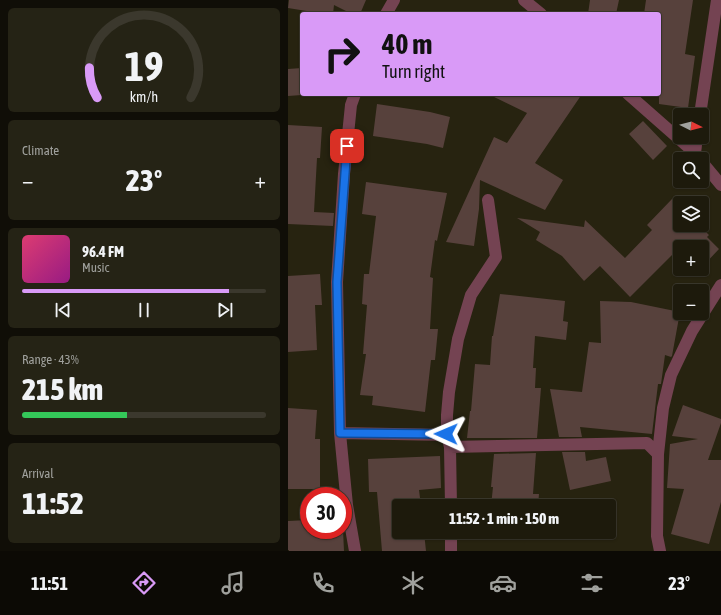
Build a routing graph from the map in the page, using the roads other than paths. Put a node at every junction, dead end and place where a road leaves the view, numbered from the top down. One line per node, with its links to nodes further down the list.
1 (394, 0): 4 (street)
2 (524, 0): 5 (street)
3 (717, 0): 8 (street)
4 (387, 12)
5 (539, 12)
6 (354, 96): 14 (street)
7 (630, 96): 9 (street)
8 (701, 108)
9 (692, 152)
10 (709, 171): 11 (street)
11 (721, 186)
12 (488, 200): 15 (street)
13 (721, 285): 17 (street)
14 (340, 433): 15 (street); 20 (street)
15 (446, 434): 16 (street)
16 (450, 446): 17 (street); 18 (street)
17 (658, 454): 22 (street)
18 (450, 499)
19 (451, 539): 21 (street)
20 (355, 551)
21 (451, 551)
22 (660, 551)

